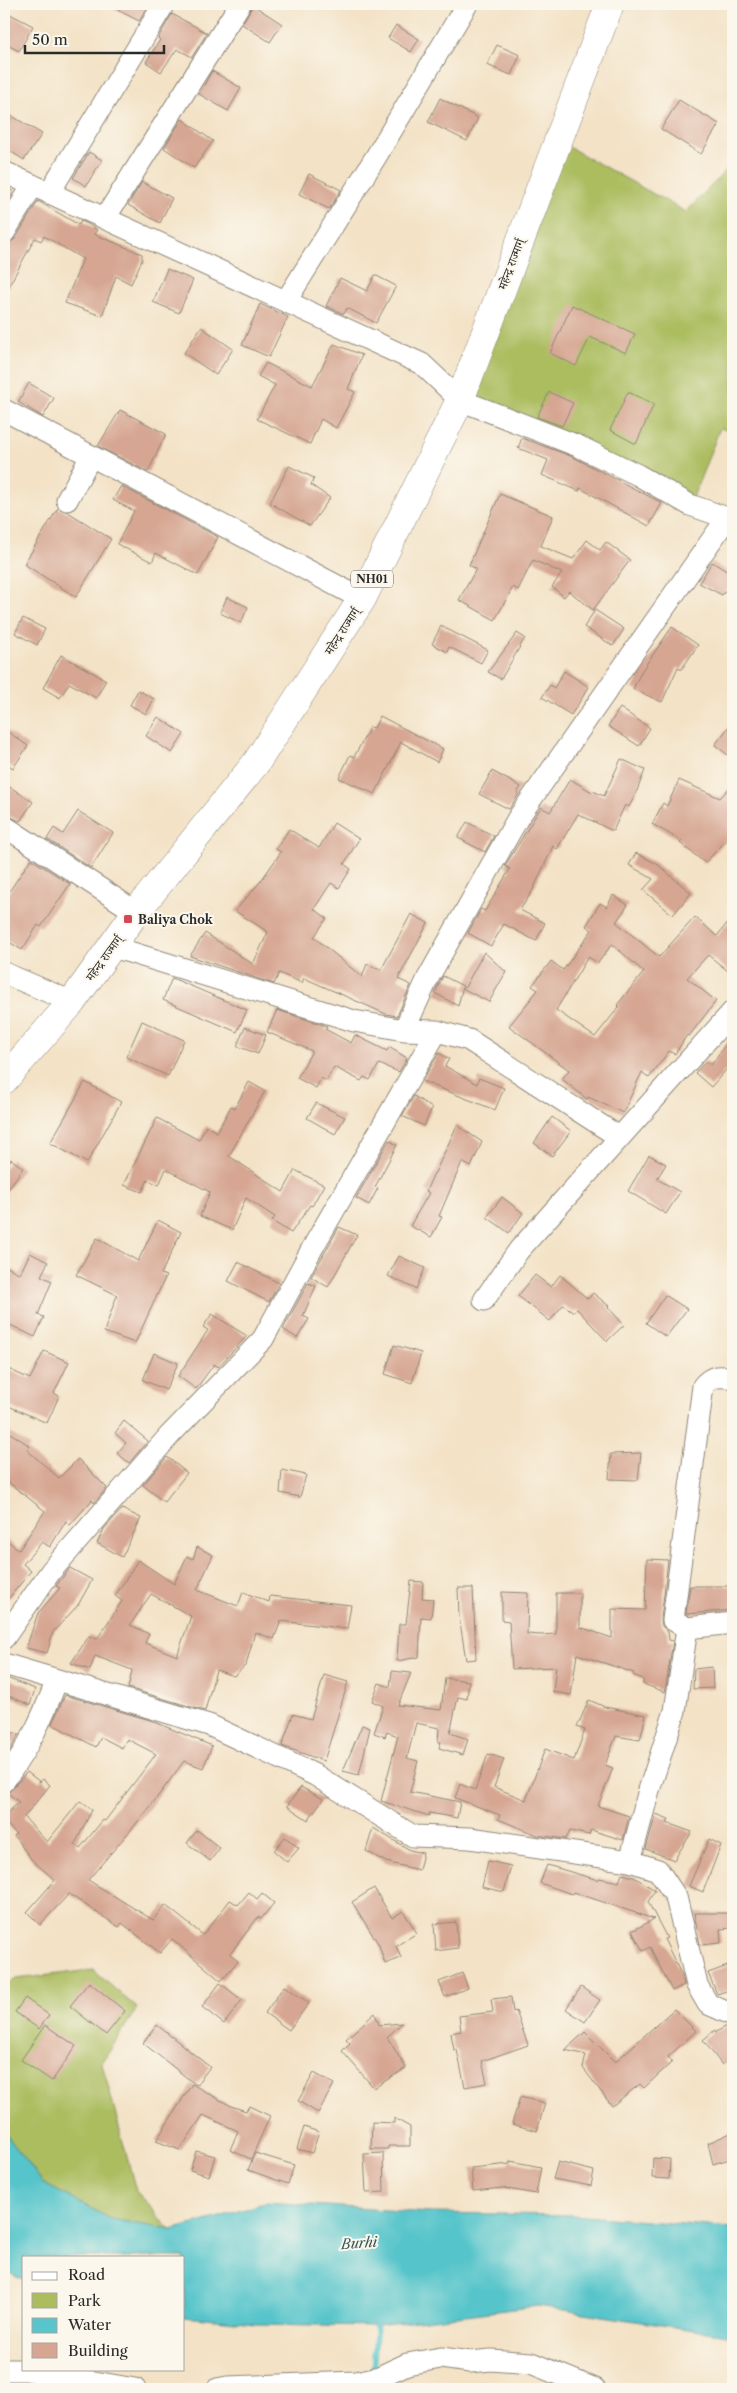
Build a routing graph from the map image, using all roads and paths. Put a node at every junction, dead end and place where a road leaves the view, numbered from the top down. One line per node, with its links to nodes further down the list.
1 (164, 4): 6 (street)
2 (240, 4): 7 (street)
3 (467, 4): 9 (street)
4 (610, 4): 10 (highway, महेन्द्र राज्मार्ग् / NH01)
5 (4, 172): 6 (street)
6 (41, 189): 7 (street); 8 (street)
7 (105, 218): 9 (street)
8 (4, 233)
9 (286, 301): 10 (street)
10 (460, 400): 14 (street); 15 (highway, महेन्द्र राज्मार्ग् / NH01)
11 (6, 417): 12 (street)
12 (91, 456): 13 (street); 15 (street)
13 (67, 500)
14 (730, 519): 22 (street)
15 (362, 600): 17 (highway, महेन्द्र राज्मार्ग् / NH01)
16 (4, 826): 17 (street)
17 (136, 912): 18 (highway, महेन्द्र राज्मार्ग् / NH01)
18 (113, 947): 20 (highway, महेन्द्र राज्मार्ग् / NH01); 22 (street)
19 (4, 973): 20 (street)
20 (72, 1002): 24 (highway, महेन्द्र राज्मार्ग् / NH01)
21 (733, 1011): 25 (street)
22 (404, 1030): 23 (street)
23 (437, 1031): 25 (street); 30 (street)
24 (4, 1080)
25 (619, 1137): 26 (street)
26 (484, 1300)
27 (733, 1378): 29 (street)
28 (733, 1623): 29 (street)
29 (686, 1628): 34 (street)
30 (4, 1638)
31 (4, 1664): 32 (street)
32 (57, 1680): 33 (street); 34 (street)
33 (4, 1782)
34 (630, 1861): 35 (street)
35 (733, 2015)
36 (4, 2370): 37 (street)
37 (135, 2389)
38 (218, 2389): 39 (street)
39 (595, 2389)

